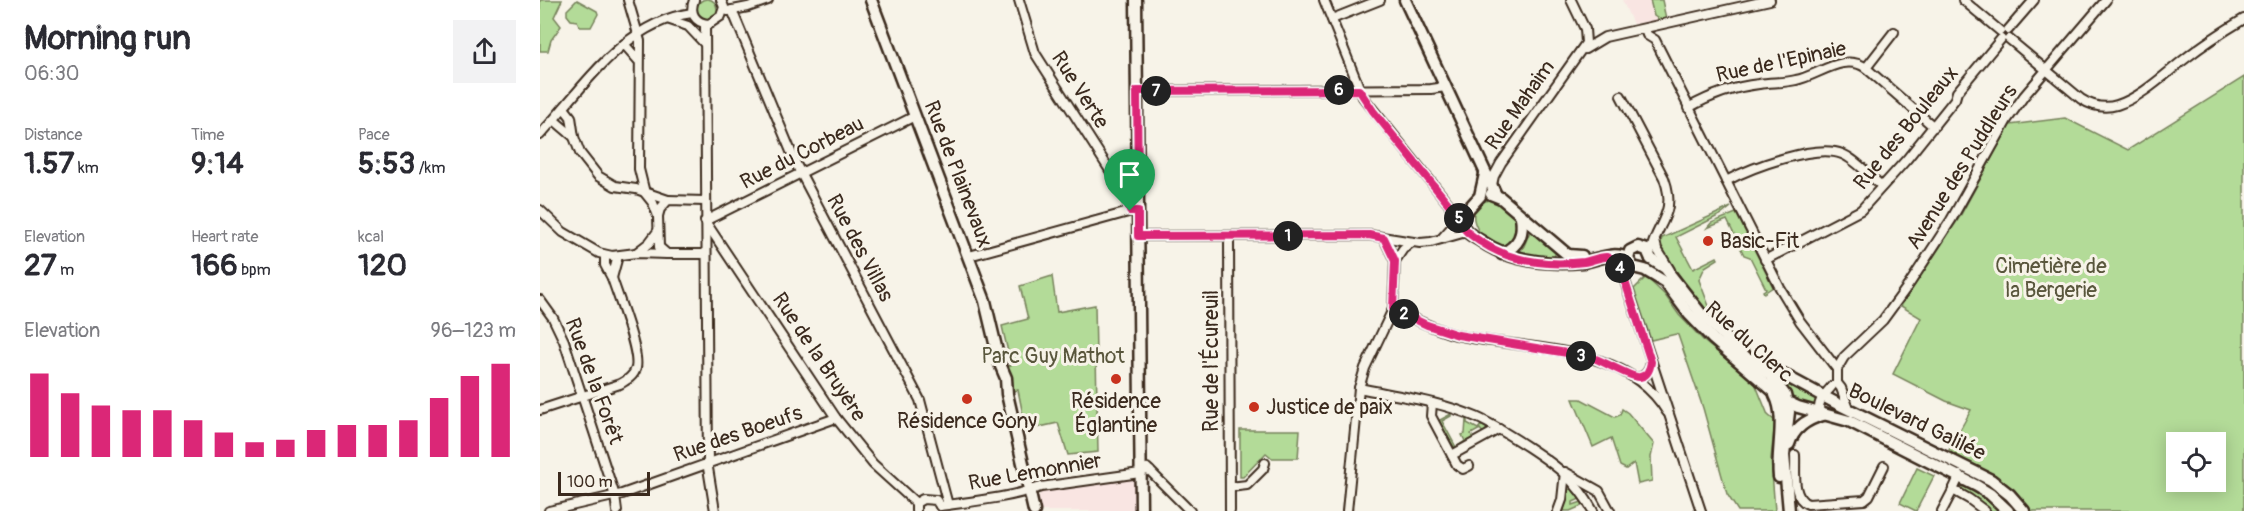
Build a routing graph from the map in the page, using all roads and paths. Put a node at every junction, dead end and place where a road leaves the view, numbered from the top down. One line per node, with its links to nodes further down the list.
1 (628, 0): 27 (street)
2 (694, 0): 18 (street)
3 (722, 0): 17 (street)
4 (768, 0): 16 (street)
5 (871, 0): 43 (street, Rue de Plainevaux)
6 (1019, 0): 57 (street, Rue Verte)
7 (1136, 0): 39 (street)
8 (1324, 0): 19 (street)
9 (1380, 0): 19 (street)
10 (1406, 0): 37 (street)
11 (1571, 0): 25 (street)
12 (1770, 0): 23 (street, Rue Mahaim)
13 (1963, 0): 28 (street)
14 (2034, 0): 28 (street, Rue des Bouleaux)
15 (2106, 0): 36 (street, Avenue des Puddleurs)
16 (732, 10): 17 (street); 50 (street, Rue des Villas)
17 (723, 12): 22 (street)
18 (692, 13): 21 (street); 22 (street)
19 (1332, 19): 38 (street)
20 (2244, 19): 36 (street)
21 (665, 20): 27 (street); 31 (street)
22 (705, 24): 31 (street)
23 (1655, 26): 24 (street, Rue Mahaim); 30 (street)
24 (1645, 29): 29 (street, Rue Mahaim); 30 (street)
25 (1586, 31): 29 (street, Rue Mahaim); 33 (street, Rue Mahaim)
26 (1894, 32): 35 (street)
27 (638, 33): 32 (street); 34 (street)
28 (2004, 35): 36 (street); 45 (street, Rue des Bouleaux)
29 (1605, 37): 33 (street, Rue Mahaim)
30 (1655, 40): 42 (street)
31 (704, 43): 60 (street)
32 (624, 44): 34 (street); 41 (street)
33 (1581, 51): 49 (street, Rue Mahaim)
34 (638, 60): 48 (street)
35 (1866, 68): 42 (street, Rue de l'Epinaie); 45 (street, Rue de l'Epinaie)
36 (2047, 70): 96 (street, Avenue des Puddleurs)
37 (1446, 87): 38 (street); 49 (street)
38 (1359, 90): 39 (street); 65 (street)
39 (1137, 91): 55 (street)
40 (1621, 96): 73 (street)
41 (564, 108): 44 (street); 47 (street)
42 (1688, 108): 51 (street)
43 (915, 116): 50 (street, Rue du Corbeau); 82 (street, Rue de Plainevaux)
44 (554, 120): 46 (street); 47 (street)
45 (1934, 127): 52 (street, Rue des Bouleaux)
46 (540, 135)
47 (574, 137): 53 (street)
48 (639, 169): 53 (street); 56 (street)
49 (1486, 169): 54 (street); 58 (street)
50 (801, 174): 66 (street, Rue du Corbeau); 128 (street, Rue des Villas)
51 (1726, 181): 52 (street); 85 (street)
52 (1882, 186): 85 (street, Rue des Bouleaux)
53 (632, 189): 56 (street)
54 (1494, 190): 58 (street); 64 (street)
55 (1138, 191): 57 (street); 62 (street)
56 (645, 193): 59 (street); 63 (street)
57 (1125, 194): 62 (street, Rue Verte)
58 (1480, 196): 65 (street)
59 (668, 200): 60 (street); 63 (street)
60 (705, 201): 66 (street)
61 (540, 210): 80 (street)
62 (1134, 211): 69 (street); 82 (street)
63 (658, 216): 67 (street)
64 (1521, 216): 78 (street); 84 (street)
65 (1460, 218): 68 (street); 72 (street)
66 (705, 221): 77 (street); 112 (street, Rue de la Bruyère)
67 (658, 231): 75 (street); 76 (street)
68 (1466, 232): 72 (street); 78 (street)
69 (1138, 236): 70 (street); 122 (street)
70 (1228, 236): 71 (street); 123 (street, Rue de l'Écureuil)
71 (1384, 238): 74 (street); 86 (street)
72 (1442, 238): 74 (street)
73 (1656, 238): 79 (street); 88 (street)
74 (1412, 242): 86 (street)
75 (636, 253): 76 (street); 81 (street)
76 (667, 254): 77 (street)
77 (705, 254): 116 (street)
78 (1502, 254): 84 (street)
79 (1647, 254): 87 (street); 87 (street); 88 (street, Rue du Clerc)
80 (605, 255): 81 (street); 89 (street)
81 (618, 256): 89 (street)
82 (969, 256): 125 (street, Rue de Plainevaux)
83 (1606, 257): 84 (street, Rue du Clerc); 87 (street, Rue du Clerc); 90 (street)
84 (1589, 258): 87 (street)
85 (1765, 260): 96 (street)
86 (1395, 261): 93 (street)
87 (1633, 262): 90 (street); 91 (street); 102 (street, Rue du Clerc)
88 (1671, 274): 94 (street, Rue du Clerc)
89 (612, 278): 104 (street)
90 (1624, 279): 91 (street)
91 (1626, 288): 95 (street)
92 (540, 300): 104 (street, Rue de la Forêt)
93 (1393, 309): 98 (street); 100 (street)
94 (1748, 359): 97 (street, Rue du Clerc); 106 (street, Rue du Clerc)
95 (1651, 362): 98 (street); 110 (street)
96 (1837, 369): 99 (street)
97 (1785, 377): 103 (street, Boulevard Galilée)
98 (1636, 378): 110 (street)
99 (1835, 385): 101 (street); 103 (street)
100 (1359, 388): 105 (street); 137 (street)
101 (1841, 392): 107 (street); 109 (street)
102 (1775, 394): 106 (street, Rue du Clerc); 142 (street)
103 (1820, 394): 107 (street, Boulevard Galilée); 111 (street)
104 (582, 396): 108 (street); 126 (street, Rue de la Forêt)
105 (1432, 403): 113 (street); 114 (street)
106 (1788, 403): 111 (street, Boulevard Galilée); 115 (street)
107 (1836, 404): 109 (street, Boulevard Galilée); 111 (street)
108 (540, 410)
109 (1849, 410): 121 (street, Boulevard Galilée)
110 (1667, 412): 141 (street)
111 (1822, 413): 115 (street); 121 (street, Boulevard Galilée)
112 (836, 418): 116 (street, Rue des Boeufs); 127 (street, Rue de la Bruyère)
113 (1499, 429): 114 (street); 120 (street)
114 (1452, 455): 118 (street)
115 (1790, 457): 129 (street); 143 (street)
116 (708, 463): 126 (street, Rue des Boeufs); 132 (street)
117 (1264, 463): 123 (street)
118 (1469, 466)
119 (1884, 466): 129 (street)
120 (1565, 472): 138 (street); 139 (street); 140 (street)
121 (1962, 472): 124 (street); 146 (street, Boulevard Galilée); 147 (street, Boulevard Galilée)
122 (1149, 474): 125 (street, Rue Lemonnier); 134 (street); 135 (street)
123 (1230, 486): 136 (street, Rue de l'Écureuil)
124 (1953, 490): 144 (street); 145 (street)
125 (1029, 491): 128 (street, Rue Lemonnier); 133 (street, Rue de Plainevaux)
126 (615, 496): 130 (street, Rue des Boeufs); 131 (street, Rue de la Forêt)
127 (916, 507): 128 (street, Rue Lemonnier)
128 (942, 508)
129 (1817, 508)
130 (549, 511)
131 (617, 511)
132 (715, 511)
133 (1034, 511)
134 (1141, 511)
135 (1190, 511)
136 (1230, 511)
137 (1347, 511)
138 (1558, 511)
139 (1593, 511)
140 (1610, 511)
141 (1701, 511)
142 (1782, 511)
143 (1789, 511)
144 (1942, 511)
145 (1985, 511)
146 (2008, 511)
147 (2024, 511)

